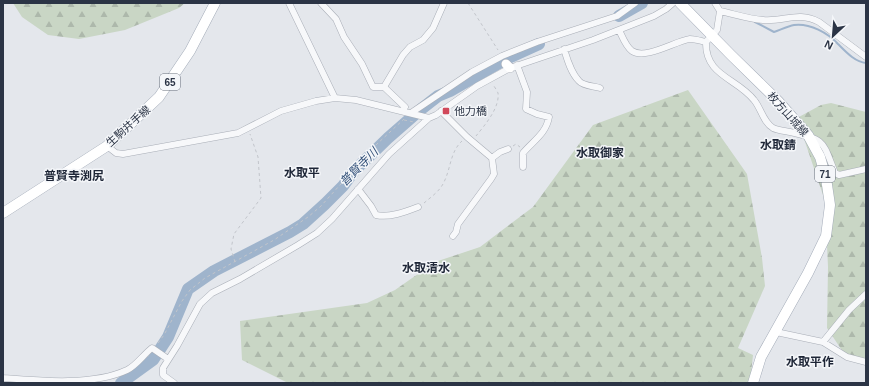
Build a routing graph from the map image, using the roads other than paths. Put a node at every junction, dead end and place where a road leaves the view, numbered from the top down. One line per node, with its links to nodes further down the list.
1 (215, 3): 23 (main road, 生駒井手線 / 65)
2 (289, 3): 17 (street)
3 (321, 3): 15 (street)
4 (444, 3): 15 (street)
5 (634, 3): 14 (street)
6 (673, 3): 10 (street)
7 (680, 3): 11 (main road, 枚方山城線 / 71)
8 (715, 3): 9 (street)
9 (720, 11): 11 (street); 13 (street)
10 (619, 30): 11 (street); 12 (street)
11 (709, 38): 22 (main road, 枚方山城線 / 71); 22 (street)
12 (564, 49): 14 (street); 16 (street)
13 (866, 57)
14 (509, 64): 19 (street); 20 (street); 26 (street)
15 (384, 87): 18 (street)
16 (600, 88)
17 (334, 98): 18 (street); 23 (street)
18 (402, 111): 20 (street)
19 (441, 111): 21 (street); 25 (street)
20 (412, 114): 21 (street)
21 (429, 118): 28 (street)
22 (808, 135): 27 (street); 33 (main road, 枚方山城線 / 71)
23 (107, 146): 30 (main road, 生駒井手線 / 65)
24 (508, 149): 25 (street)
25 (492, 158): 31 (street)
26 (523, 168)
27 (866, 169)
28 (358, 189): 29 (street); 35 (street)
29 (418, 207)
30 (4, 210)
31 (453, 236)
32 (866, 294): 34 (street)
33 (776, 332): 34 (street); 39 (main road, 枚方山城線 / 71)
34 (823, 342): 36 (street)
35 (166, 357): 37 (street); 38 (street)
36 (866, 362)
37 (3, 378)
38 (174, 383)
39 (753, 383)

